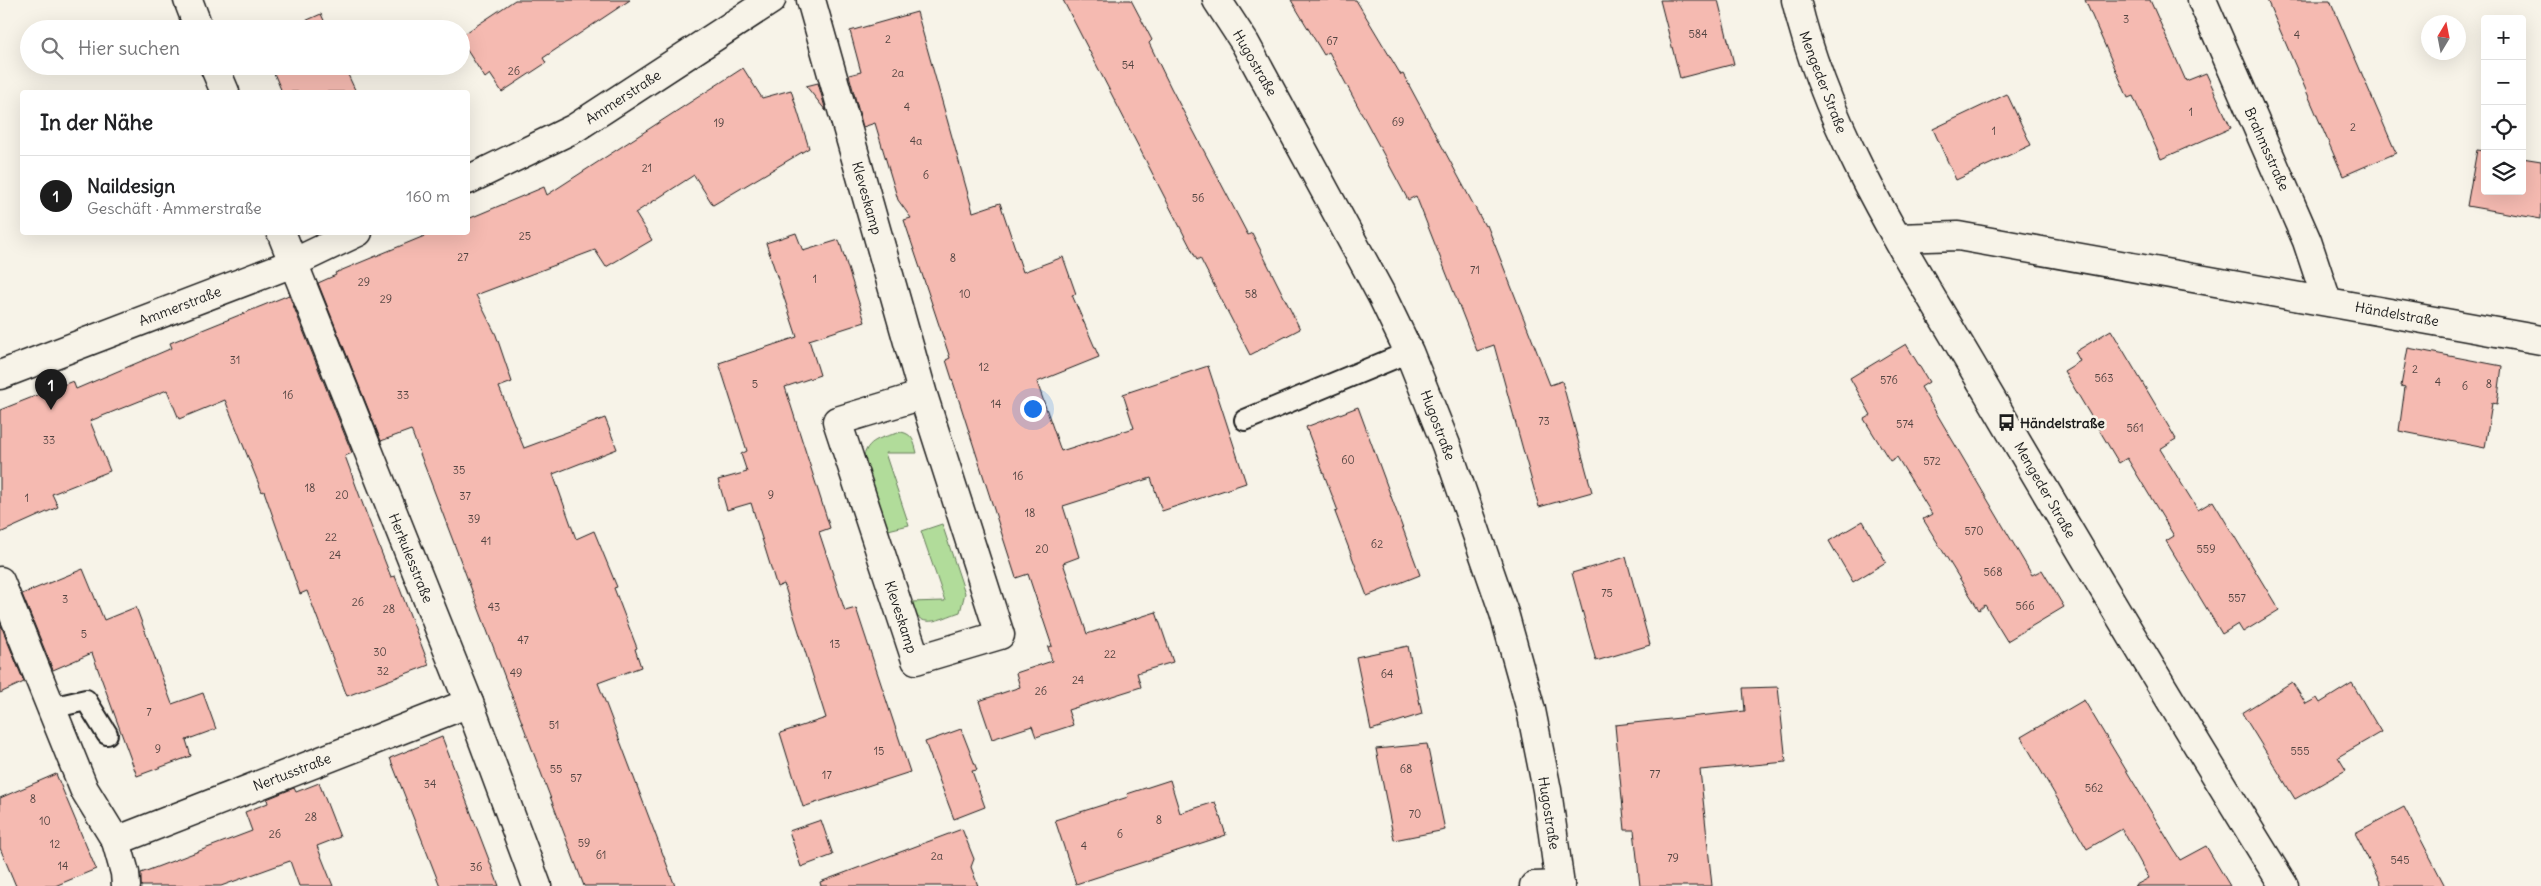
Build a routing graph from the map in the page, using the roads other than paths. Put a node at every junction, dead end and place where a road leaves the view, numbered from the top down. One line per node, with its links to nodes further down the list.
1 (188, 0): 7 (street)
2 (771, 0): 10 (street, Ammerstraße)
3 (810, 0): 19 (street, Kleveskamp)
4 (1217, 0): 17 (street, Hugostraße)
5 (1796, 0): 13 (street, Mengeder Straße)
6 (2202, 0): 15 (street, Brahmsstraße)
7 (196, 20)
8 (218, 75): 9 (street)
9 (224, 90)
10 (470, 179)
11 (282, 235): 14 (street, Herkulesstraße)
12 (352, 235): 14 (street, Ammerstraße)
13 (1898, 238): 15 (street, Händelstraße); 29 (street, Mengeder Straße)
14 (293, 263): 18 (street, Ammerstraße); 22 (street, Herkulesstraße)
15 (2327, 301): 16 (street, Händelstraße)
16 (2541, 340)
17 (1409, 352): 20 (lane); 28 (street, Hugostraße)
18 (0, 375)
19 (923, 396): 19 (street, Kleveskamp)
20 (1246, 420)
21 (0, 581): 23 (street)
22 (469, 703): 25 (street, Nertusstraße); 27 (street, Herkulesstraße)
23 (51, 708): 24 (lane); 25 (street)
24 (107, 734)
25 (116, 841): 26 (street)
26 (126, 886)
27 (537, 886)
28 (1551, 886)
29 (2284, 886)

